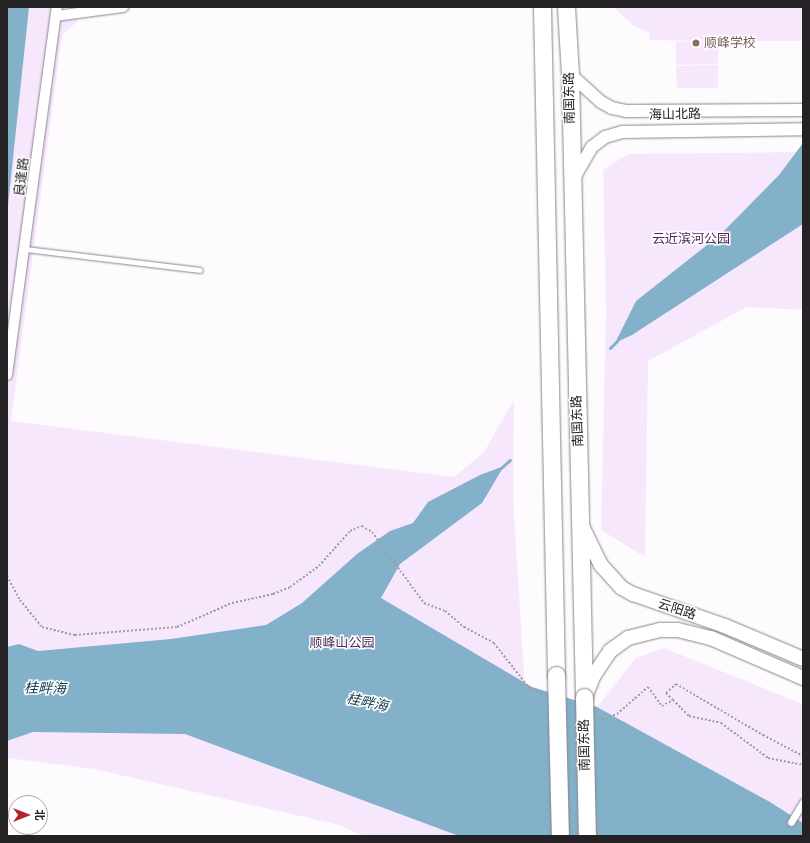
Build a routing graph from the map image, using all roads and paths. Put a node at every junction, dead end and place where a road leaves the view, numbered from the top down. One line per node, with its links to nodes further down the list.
1 (116, 7): 2 (street)
2 (119, 7): 3 (street); 6 (street)
3 (123, 7)
4 (542, 7): 27 (highway, 南国东路, bridge)
5 (566, 7): 7 (highway, 南国东路)
6 (56, 11): 11 (street, 良逢路)
7 (570, 74): 8 (street, 海山北路); 10 (highway, 南国东路)
8 (803, 110)
9 (803, 129): 10 (street, 海山北路)
10 (571, 182): 14 (highway, 南国东路)
11 (26, 250): 12 (lane); 13 (street, 良逢路)
12 (200, 270)
13 (7, 375)
14 (582, 524): 17 (main road, 云阳路); 21 (highway, 南国东路)
15 (7, 576): 16 (path)
16 (456, 620)
17 (784, 650): 18 (main road, 云阳路); 19 (main road)
18 (803, 659)
19 (797, 675): 21 (main road, 云阳路)
20 (676, 684): 23 (path)
21 (584, 697): 28 (highway, 南国东路, bridge)
22 (673, 700): 24 (path)
23 (803, 756)
24 (803, 765)
25 (803, 802): 26 (street)
26 (791, 822)
27 (560, 836)
28 (587, 836)

